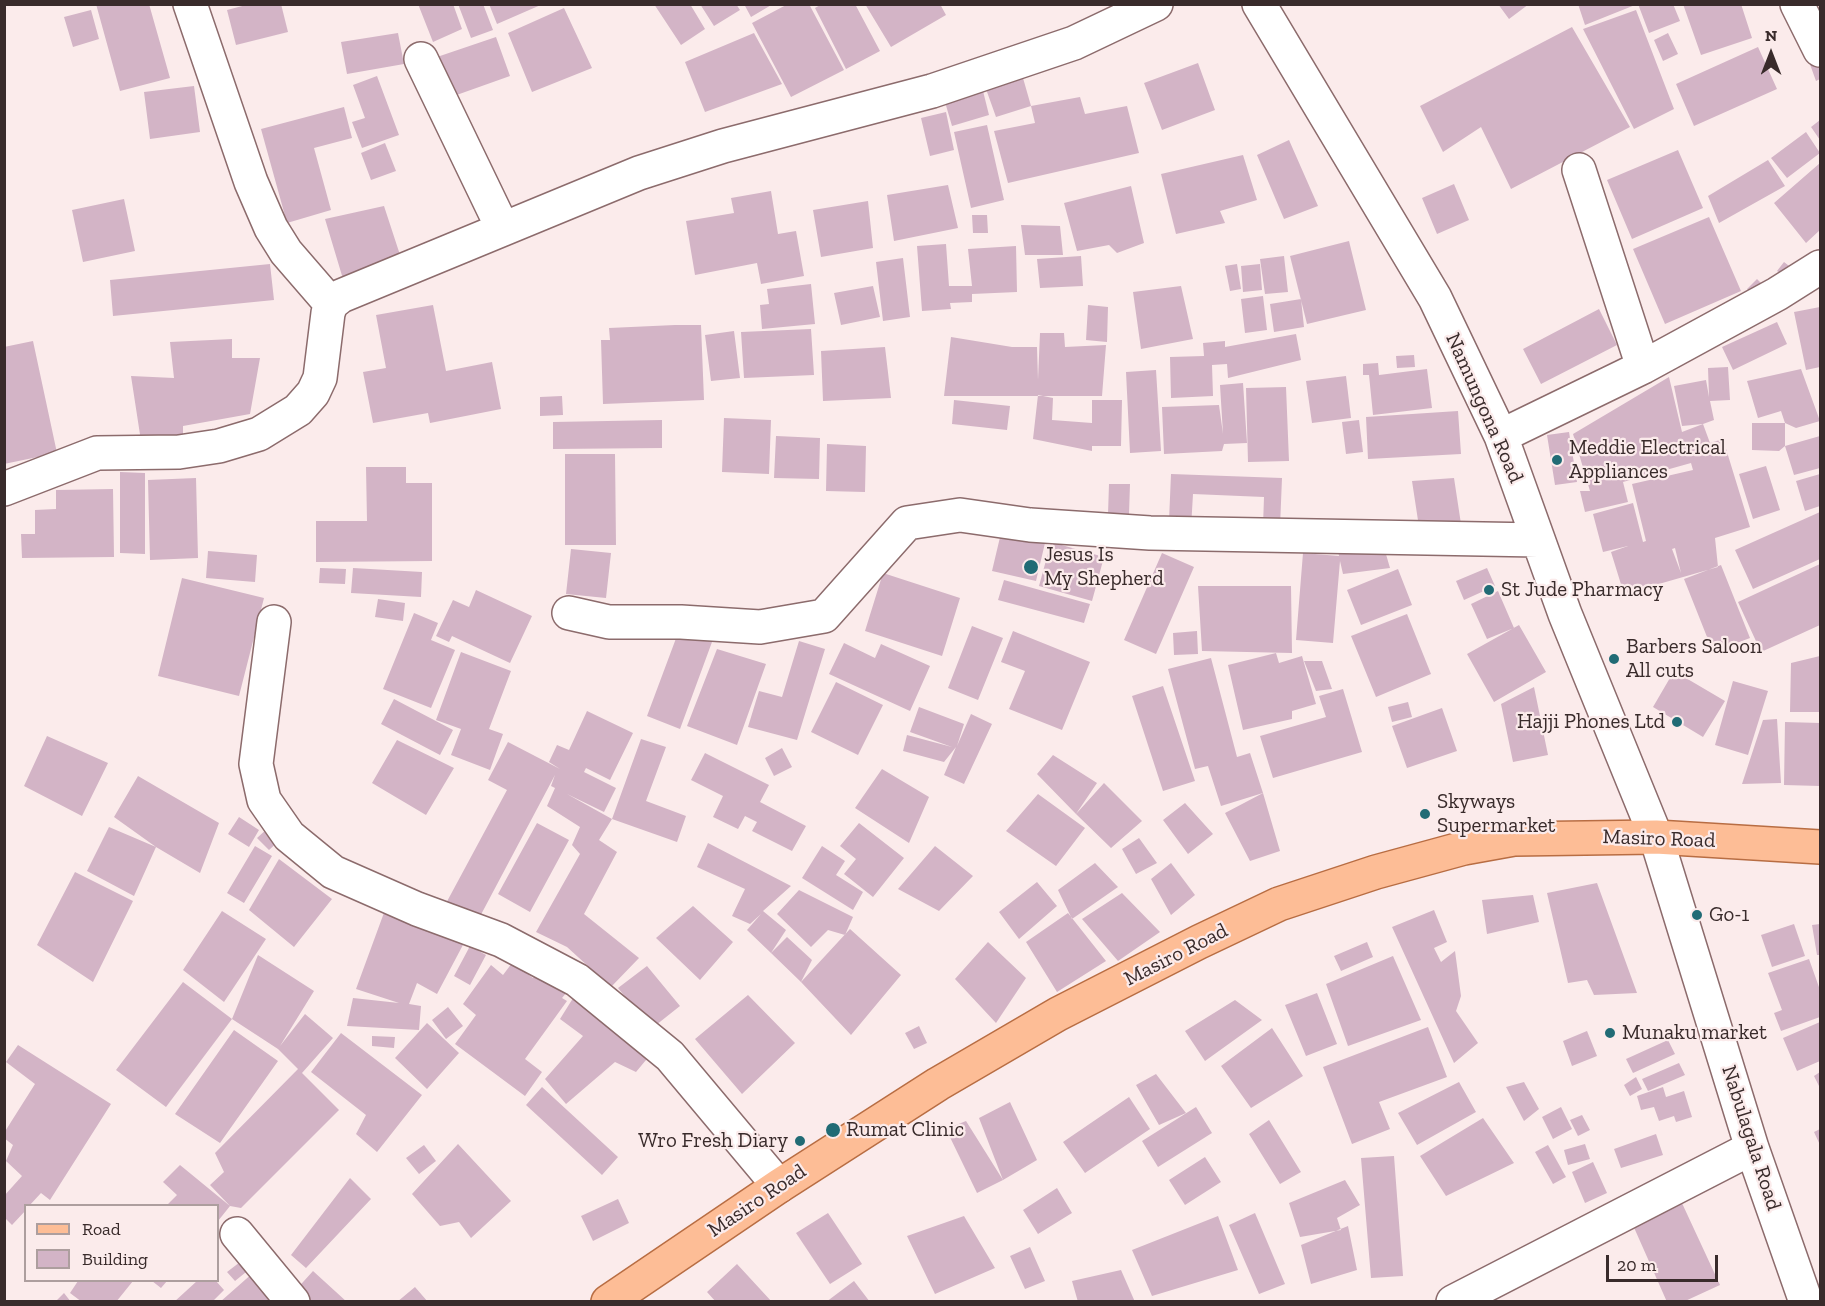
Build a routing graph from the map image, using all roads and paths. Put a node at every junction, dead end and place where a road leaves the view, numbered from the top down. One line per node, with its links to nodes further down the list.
1 (190, 4): 10 (street)
2 (1156, 4): 8 (street)
3 (1259, 4): 12 (street, Namungona Road)
4 (1797, 4): 5 (street)
5 (1821, 50)
6 (421, 59): 8 (street)
7 (1579, 170): 11 (street)
8 (503, 230): 10 (street)
9 (1821, 267): 11 (street)
10 (332, 304): 13 (street)
11 (1643, 367): 12 (street)
12 (1501, 436): 14 (street, Namungona Road)
13 (4, 489)
14 (1538, 540): 15 (street); 17 (street, Namungona Road)
15 (569, 613)
16 (274, 622): 20 (street)
17 (1656, 837): 18 (main road, Masiro Road); 19 (street, Nabulagala Road); 20 (main road, Masiro Road)
18 (1821, 847)
19 (1752, 1148): 24 (street); 25 (street, Nabulagala Road)
20 (779, 1186): 23 (main road, Masiro Road)
21 (237, 1234): 22 (street)
22 (293, 1302)
23 (608, 1302)
24 (1453, 1302)
25 (1806, 1302)

